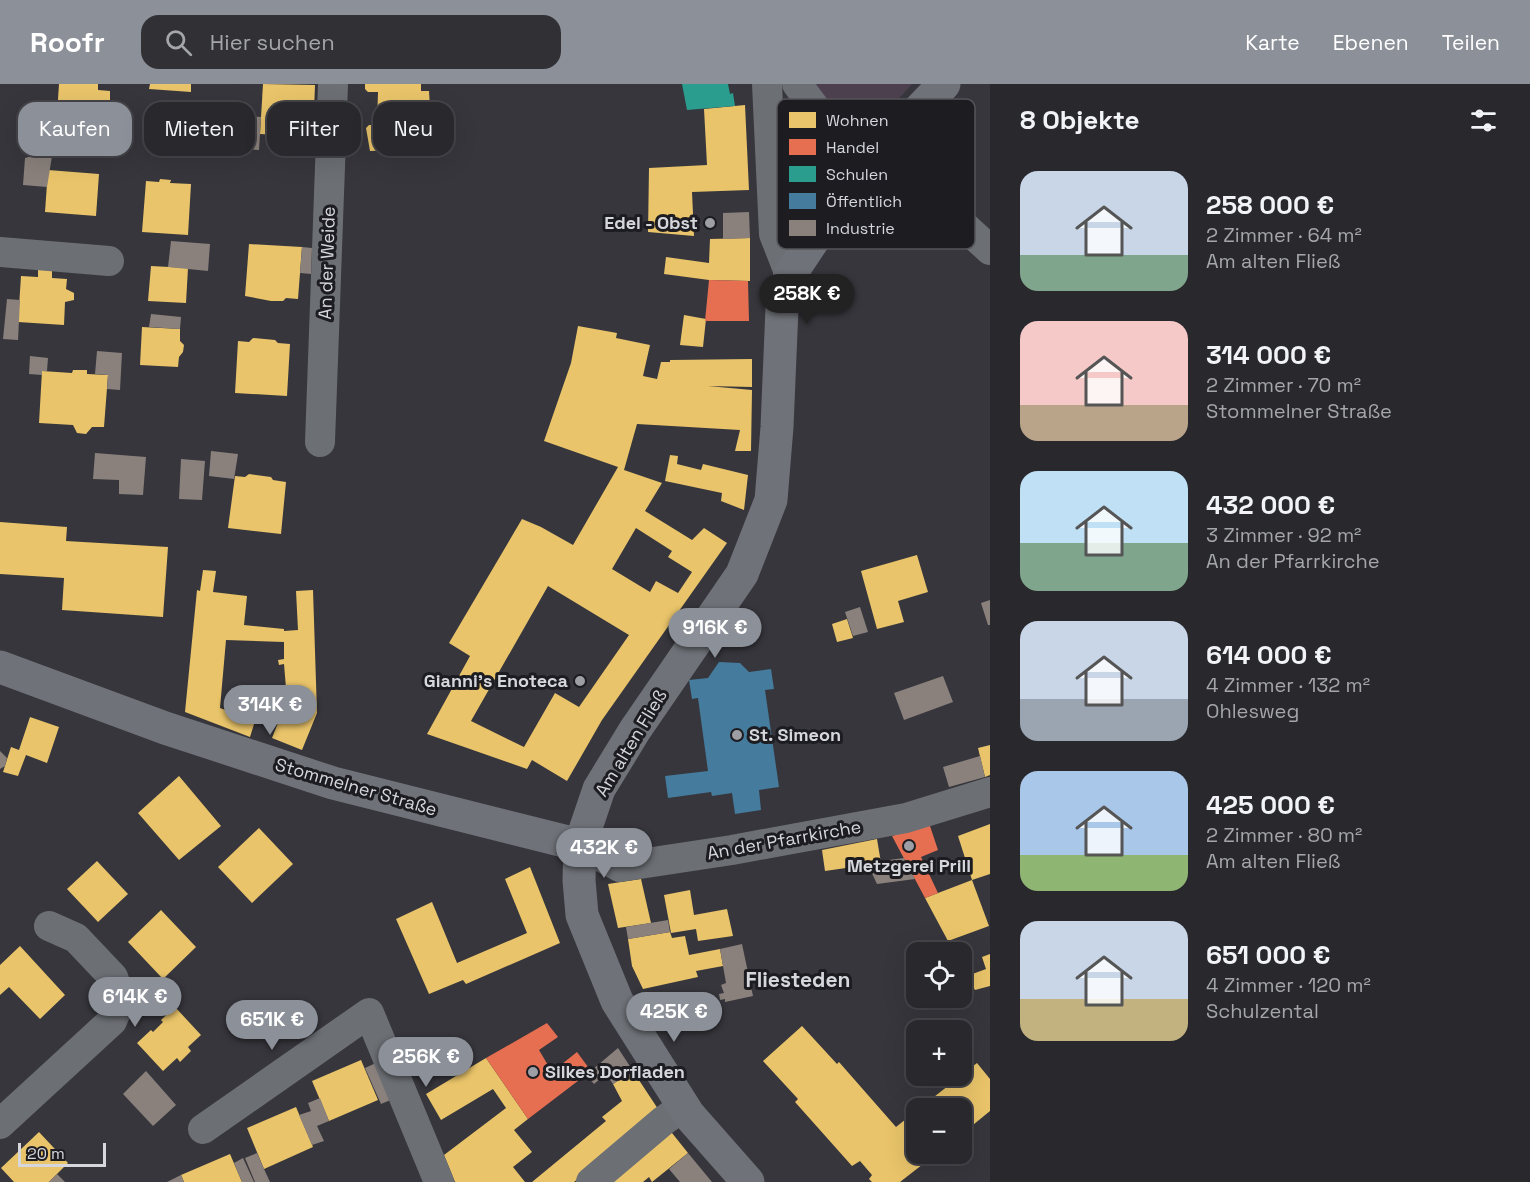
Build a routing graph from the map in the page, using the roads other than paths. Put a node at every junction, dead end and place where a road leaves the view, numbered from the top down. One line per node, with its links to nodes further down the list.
1 (333, 84): 15 (street, An der Weide)
2 (767, 84): 8 (street)
3 (797, 84): 5 (street)
4 (944, 84): 6 (main road, Am alten Fließ)
5 (808, 99)
6 (930, 99)
7 (975, 236): 11 (street)
8 (777, 242)
9 (780, 249): 14 (street)
10 (807, 249): 14 (main road, Am alten Fließ)
11 (990, 250)
12 (0, 252): 13 (street)
13 (109, 261)
14 (790, 275): 18 (main road, Am alten Fließ)
15 (320, 442)
16 (0, 667): 18 (main road, Stommelner Straße)
17 (990, 792): 18 (street, An der Pfarrkirche)
18 (580, 845): 20 (main road, Am alten Fließ)
19 (49, 927): 21 (street)
20 (684, 1106): 24 (street); 25 (main road, Am alten Fließ)
21 (0, 1124)
22 (203, 1129): 23 (street)
23 (439, 1182)
24 (591, 1182)
25 (748, 1182)

